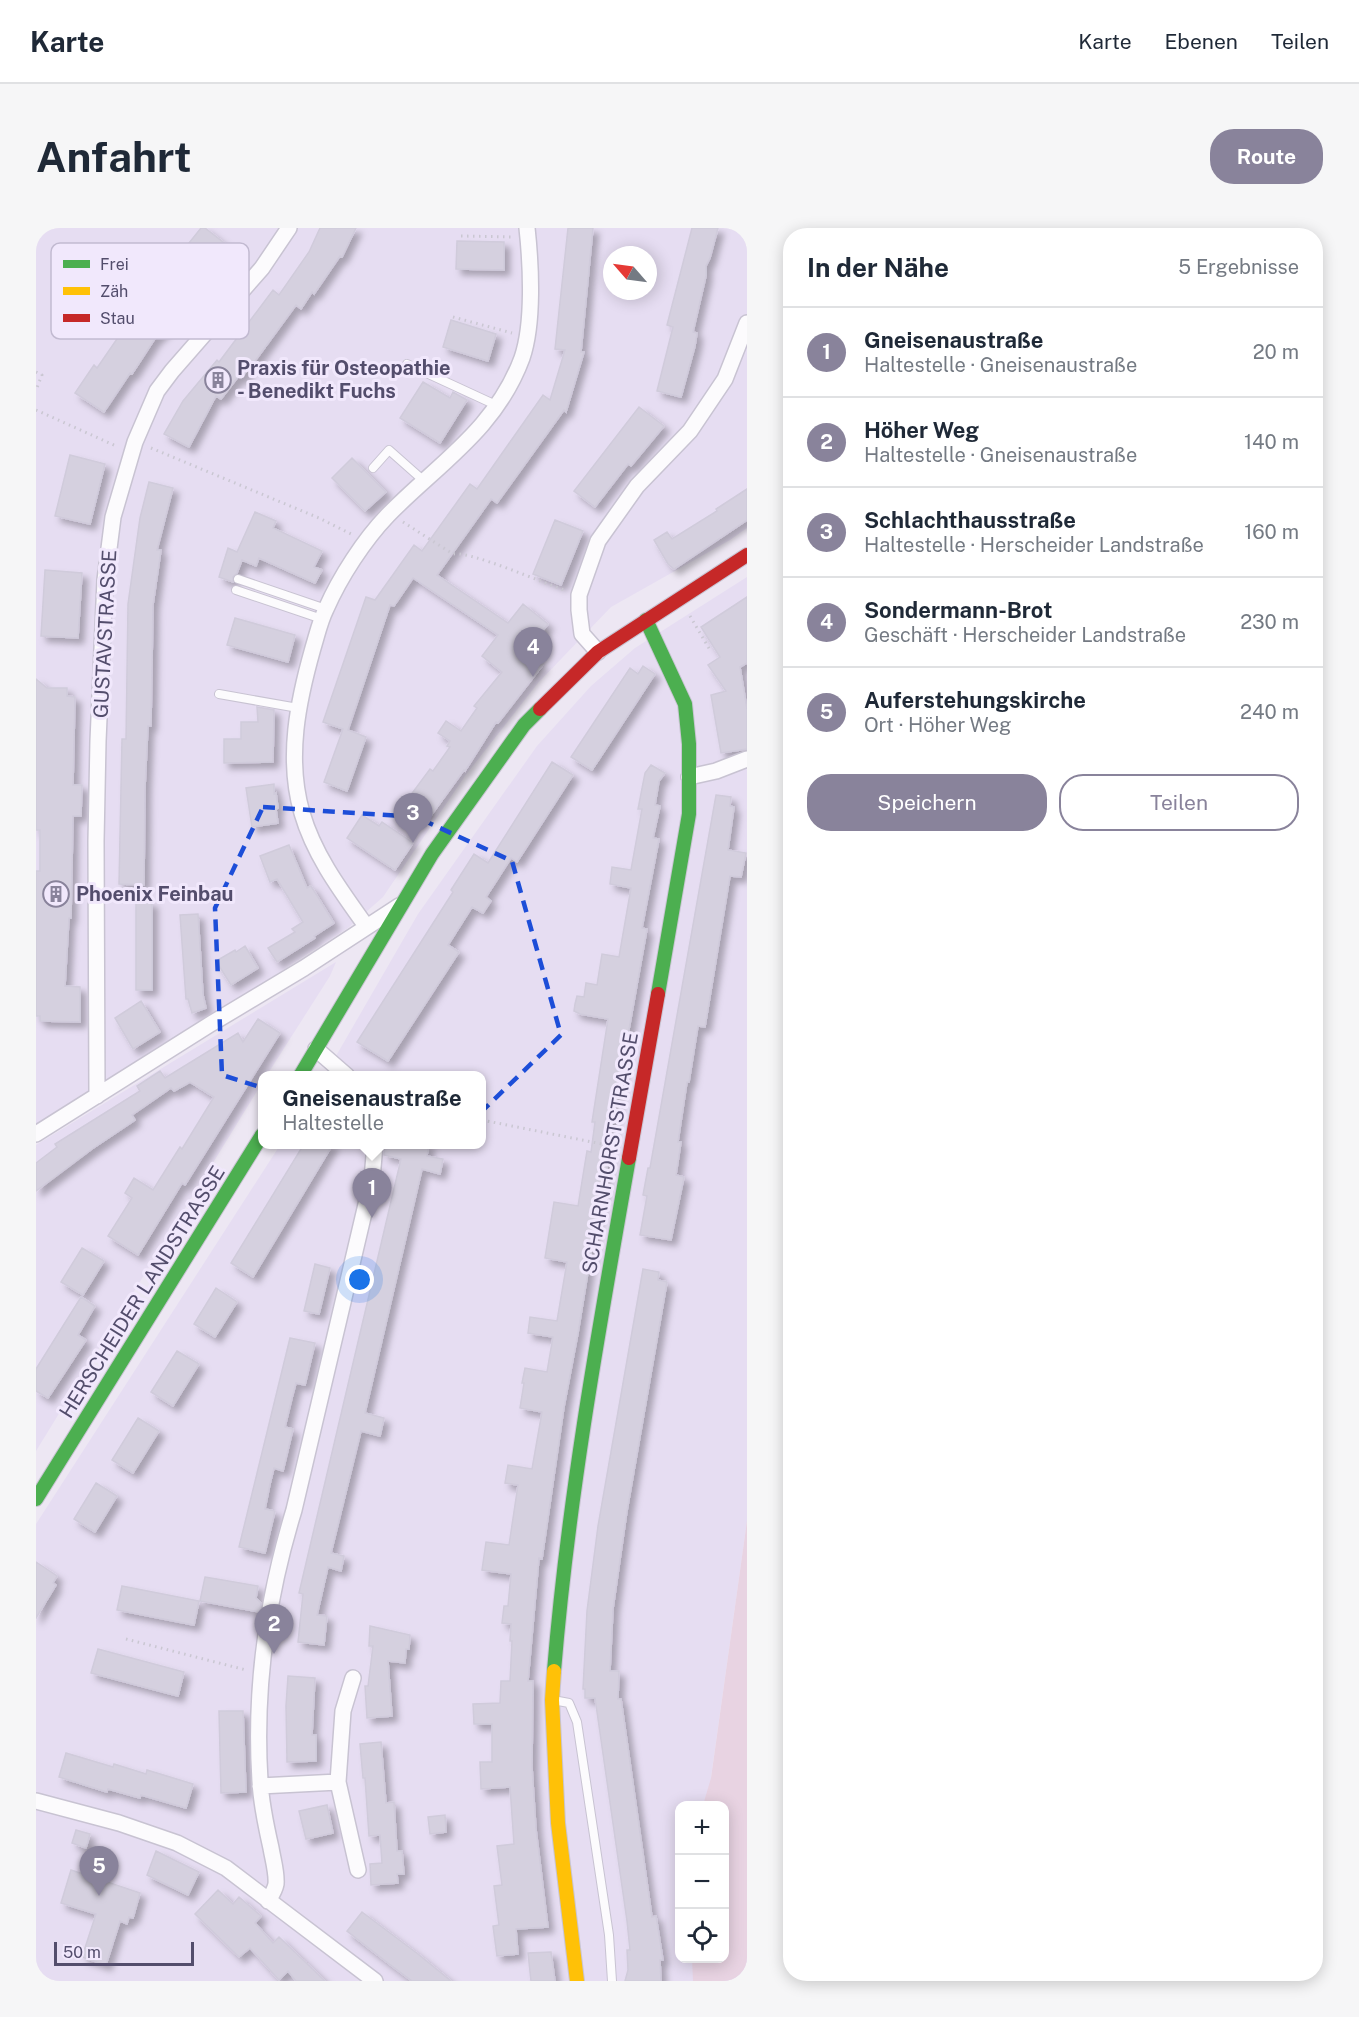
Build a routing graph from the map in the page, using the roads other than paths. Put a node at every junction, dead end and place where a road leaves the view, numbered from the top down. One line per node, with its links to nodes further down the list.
1 (289, 228): 3 (street, GUSTAVSTRASSE)
2 (527, 233): 7 (street)
3 (249, 283)
4 (747, 323): 15 (street)
5 (199, 339): 25 (street, GUSTAVSTRASSE)
6 (407, 364): 7 (lane)
7 (498, 406): 9 (street)
8 (372, 468): 9 (lane)
9 (424, 481): 13 (street)
10 (747, 555): 14 (street)
11 (238, 579): 13 (lane)
12 (236, 590): 13 (lane)
13 (324, 614): 17 (street)
14 (646, 620): 15 (street); 19 (street, SCHARNHORSTSTRASSE)
15 (598, 652): 20 (street)
16 (219, 694): 17 (lane)
17 (298, 708): 21 (street)
18 (747, 759): 19 (street)
19 (689, 777): 31 (street, SCHARNHORSTSTRASSE)
20 (402, 905): 21 (street); 22 (street)
21 (366, 926): 25 (street)
22 (316, 1049): 23 (street); 24 (street)
23 (303, 1071)
24 (341, 1071)
25 (97, 1096): 26 (street)
26 (36, 1134)
27 (258, 1141): 29 (street, HERSCHEIDER LANDSTRASSE)
28 (375, 1149): 33 (street)
29 (36, 1499)
30 (353, 1678): 32 (street)
31 (552, 1700): 38 (street, SCHARNHORSTSTRASSE); 39 (lane)
32 (338, 1782): 33 (street); 35 (street)
33 (260, 1786): 36 (street)
34 (36, 1801): 36 (street)
35 (358, 1870)
36 (268, 1901): 37 (street)
37 (375, 1981)
38 (577, 1981)
39 (612, 1981)

